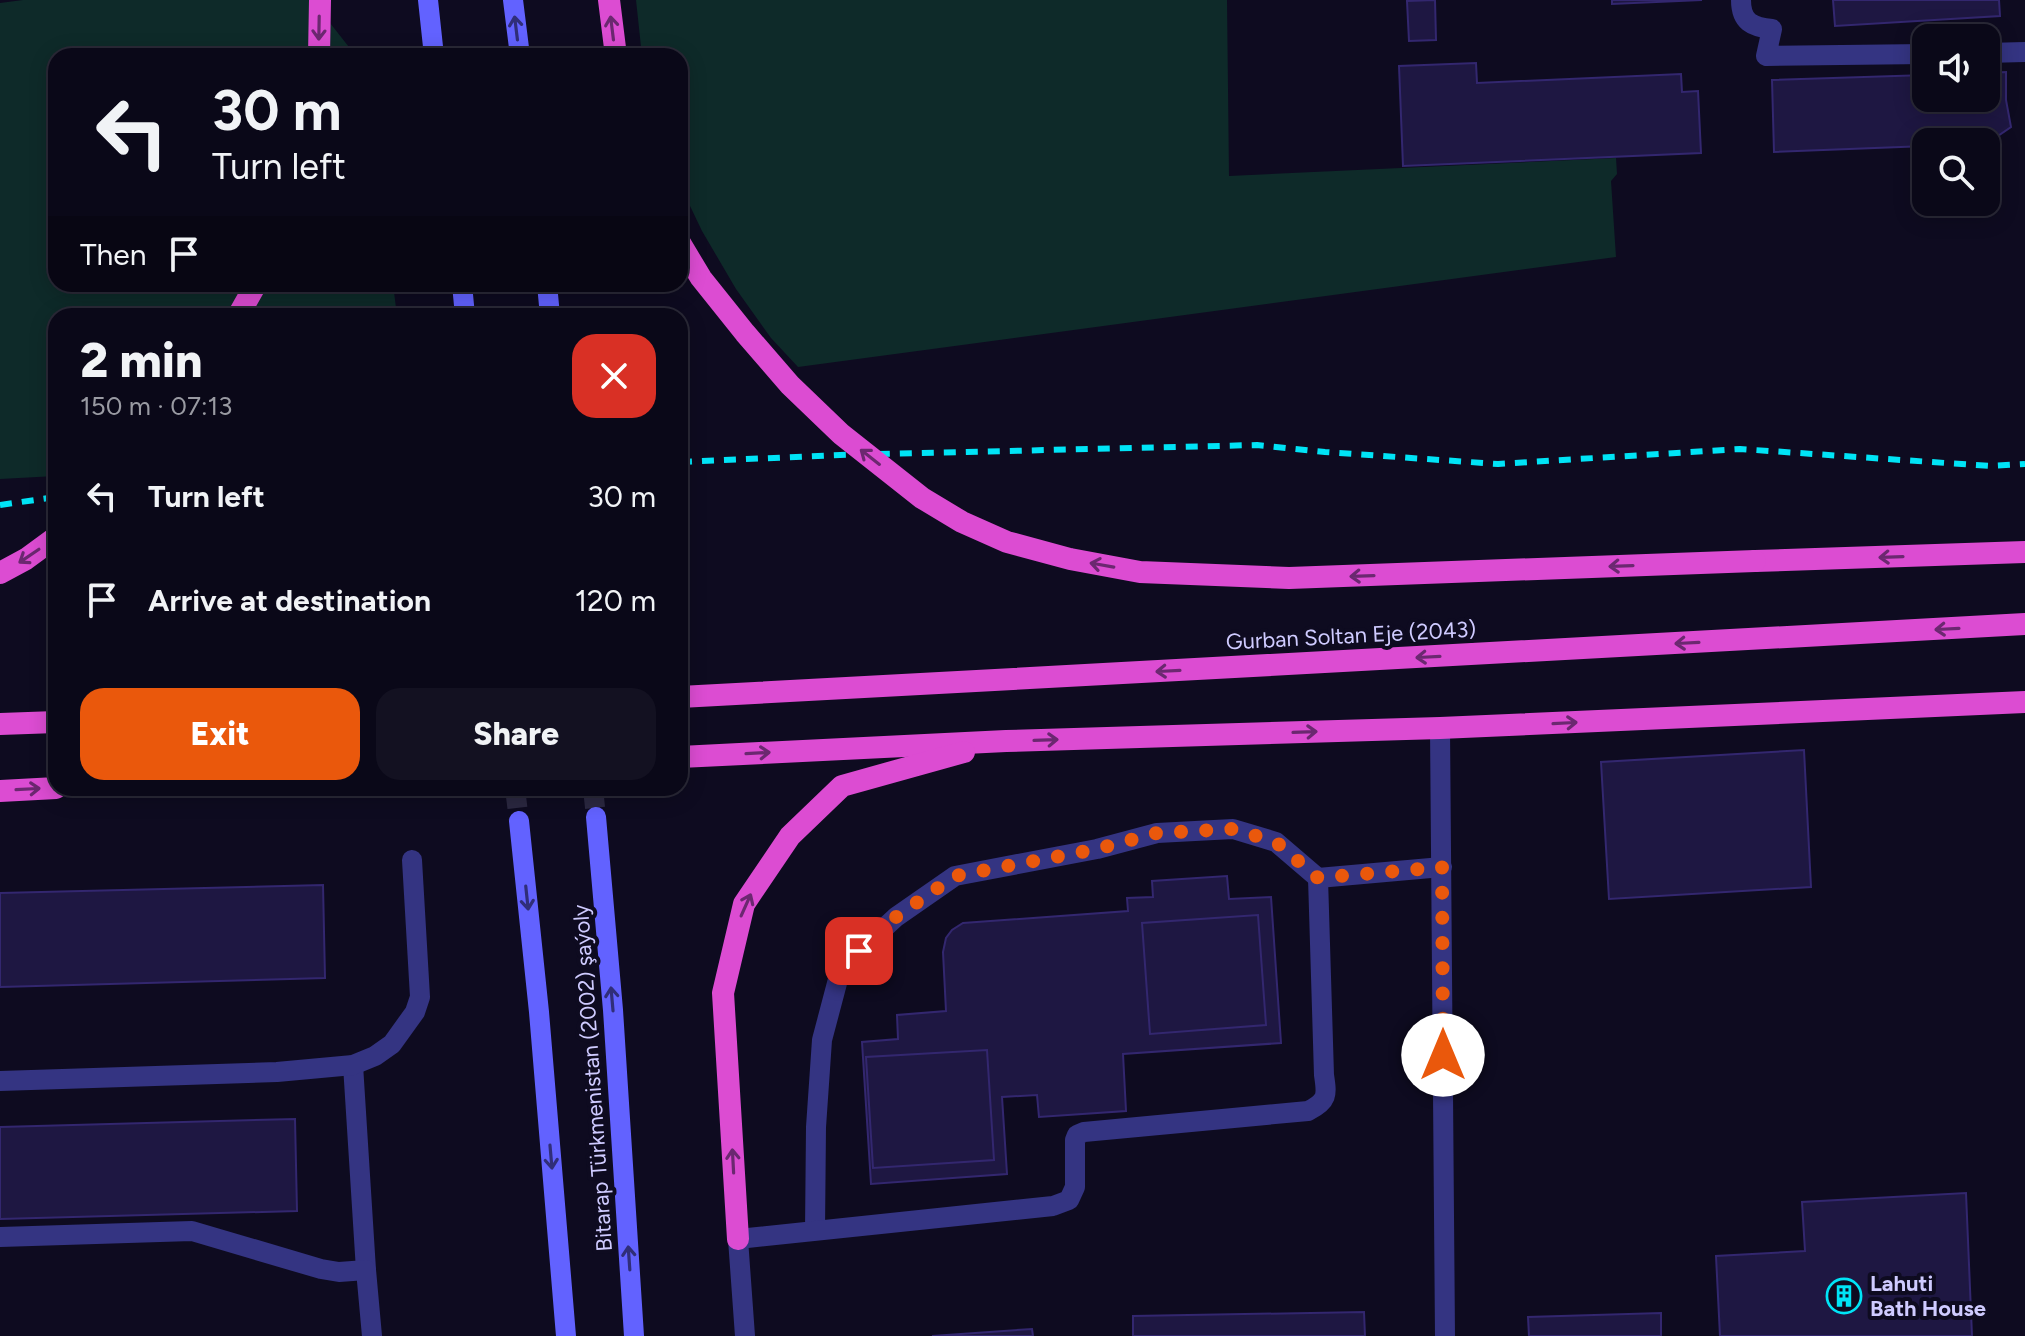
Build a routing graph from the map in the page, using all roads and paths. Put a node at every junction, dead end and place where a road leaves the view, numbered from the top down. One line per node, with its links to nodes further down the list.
1 (320, 0): 6 (highway, one-way to 6)
2 (428, 0): 7 (main road)
3 (513, 0): 8 (main road, one-way to 3)
4 (609, 0): 9 (highway, one-way to 4)
5 (1741, 0): 12 (street)
6 (319, 48)
7 (433, 48)
8 (519, 48)
9 (615, 48)
10 (2025, 52): 11 (street)
11 (2000, 53)
12 (1912, 54)
13 (688, 256): 15 (highway, one-way to 13, bridge)
14 (48, 543): 16 (highway, one-way to 16)
15 (2025, 552)
16 (0, 573)
17 (2025, 624): 18 (highway, Gurban Soltan Eje (2043), one-way to 18)
18 (688, 697)
19 (2025, 702): 22 (highway, one-way to 19)
20 (48, 722): 21 (highway)
21 (0, 724)
22 (1440, 728): 23 (highway, one-way to 22); 30 (street)
23 (1006, 741): 24 (highway, one-way to 23); 36 (highway, one-way to 23)
24 (688, 757)
25 (48, 788): 26 (highway, one-way to 25)
26 (0, 791)
27 (596, 817): 40 (main road, Bitarap Türkmenistan (2002) şaýoly, one-way to 27)
28 (519, 821): 39 (main road, Bitarap Türkmenistan (2002) şaýoly, one-way to 39)
29 (412, 860): 32 (street)
30 (1442, 867): 31 (street); 42 (street)
31 (1318, 878): 34 (street); 34 (street)
32 (353, 1065): 33 (street); 37 (street)
33 (0, 1081)
34 (815, 1230): 36 (street)
35 (0, 1237): 37 (street)
36 (738, 1239): 41 (street)
37 (366, 1270): 38 (street)
38 (372, 1336)
39 (566, 1336)
40 (634, 1336)
41 (745, 1336)
42 (1445, 1336)

